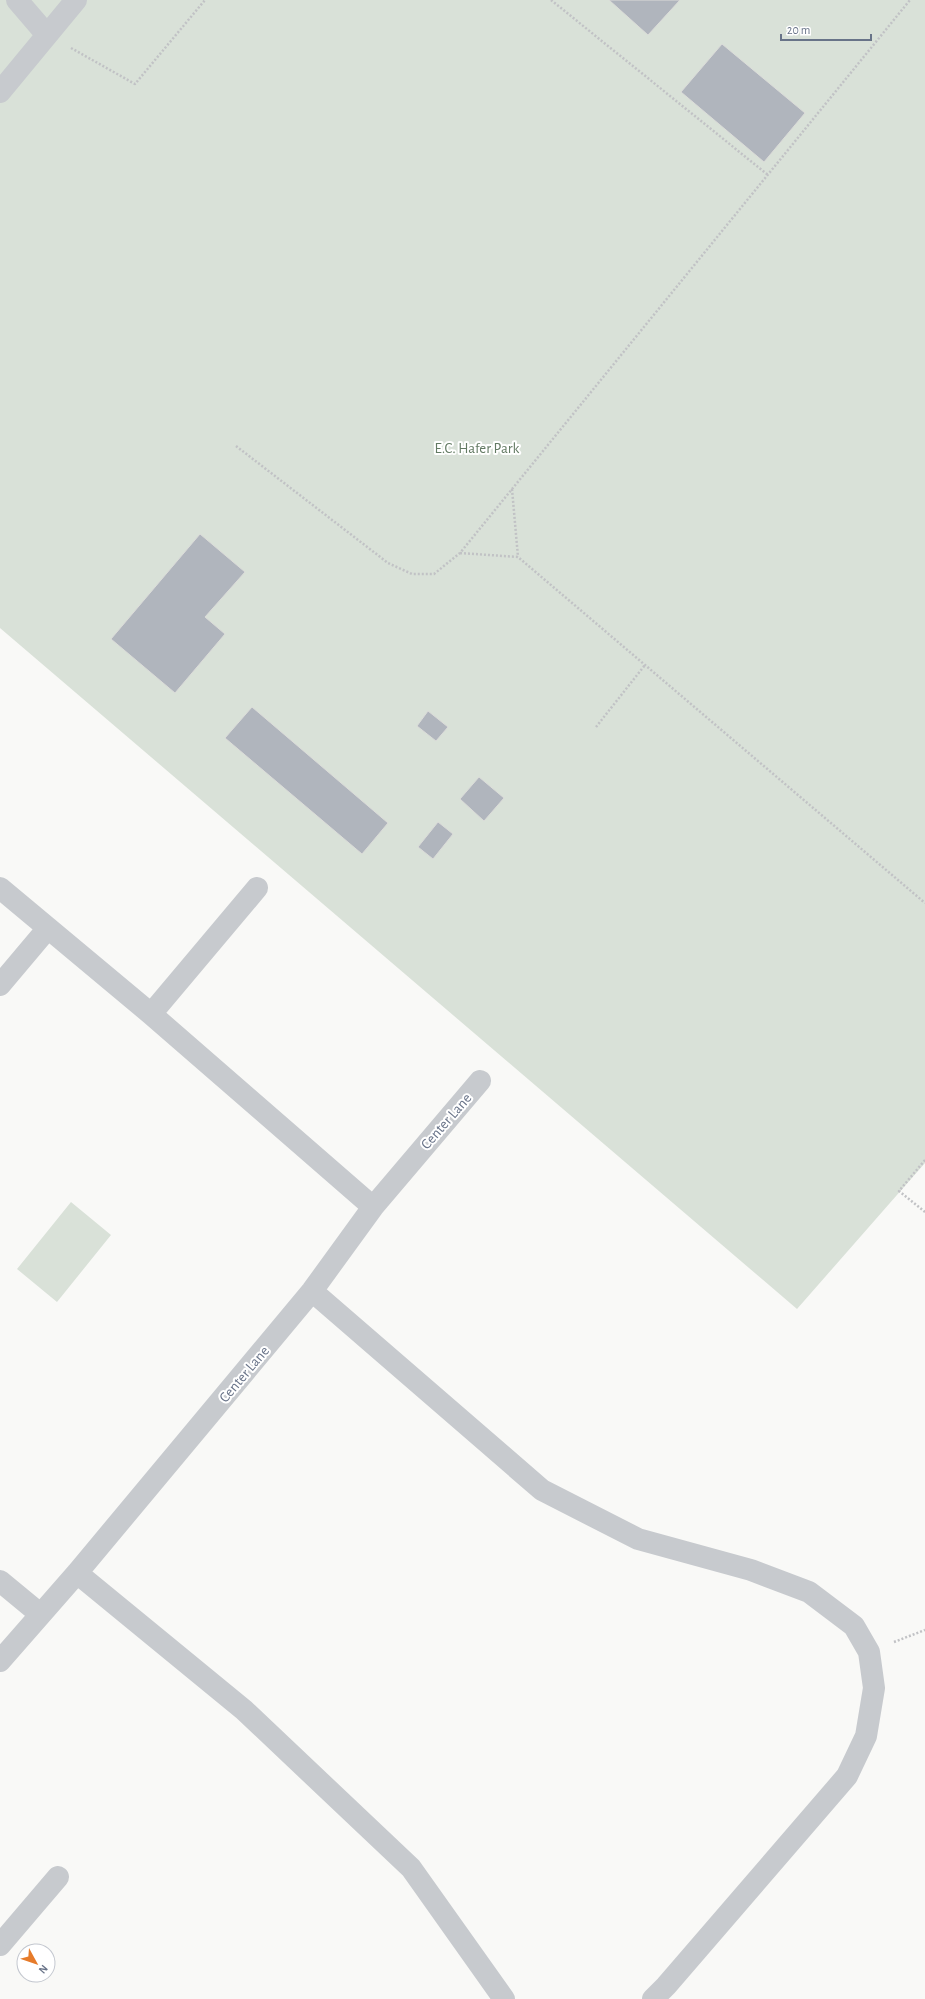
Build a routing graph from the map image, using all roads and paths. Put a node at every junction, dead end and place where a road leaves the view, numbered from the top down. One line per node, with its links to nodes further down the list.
1 (17, 0): 6 (street)
2 (76, 0): 6 (street)
3 (205, 0): 6 (path)
4 (551, 0): 8 (path)
5 (910, 0): 8 (path)
6 (47, 35): 7 (street)
7 (0, 92)
8 (768, 175): 10 (path)
9 (236, 446): 11 (path)
10 (512, 489): 11 (path); 12 (path)
11 (460, 552): 12 (path)
12 (518, 557): 13 (path)
13 (645, 665): 14 (path); 17 (path)
14 (596, 727)
15 (0, 888): 18 (street)
16 (257, 888): 20 (street)
17 (925, 903)
18 (48, 928): 19 (street); 20 (street)
19 (0, 985)
20 (151, 1014): 23 (street)
21 (480, 1081): 23 (street, Center Lane)
22 (925, 1160): 24 (path)
23 (373, 1207): 25 (street, Center Lane)
24 (925, 1212)
25 (312, 1291): 26 (street, Center Lane); 30 (street)
26 (77, 1573): 28 (street, Center Lane); 34 (street)
27 (0, 1581): 28 (street)
28 (40, 1614): 31 (street, Center Lane)
29 (925, 1630): 30 (path)
30 (869, 1652): 35 (street)
31 (0, 1661)
32 (58, 1877): 33 (street)
33 (0, 1945)
34 (504, 1999)
35 (652, 1999)

